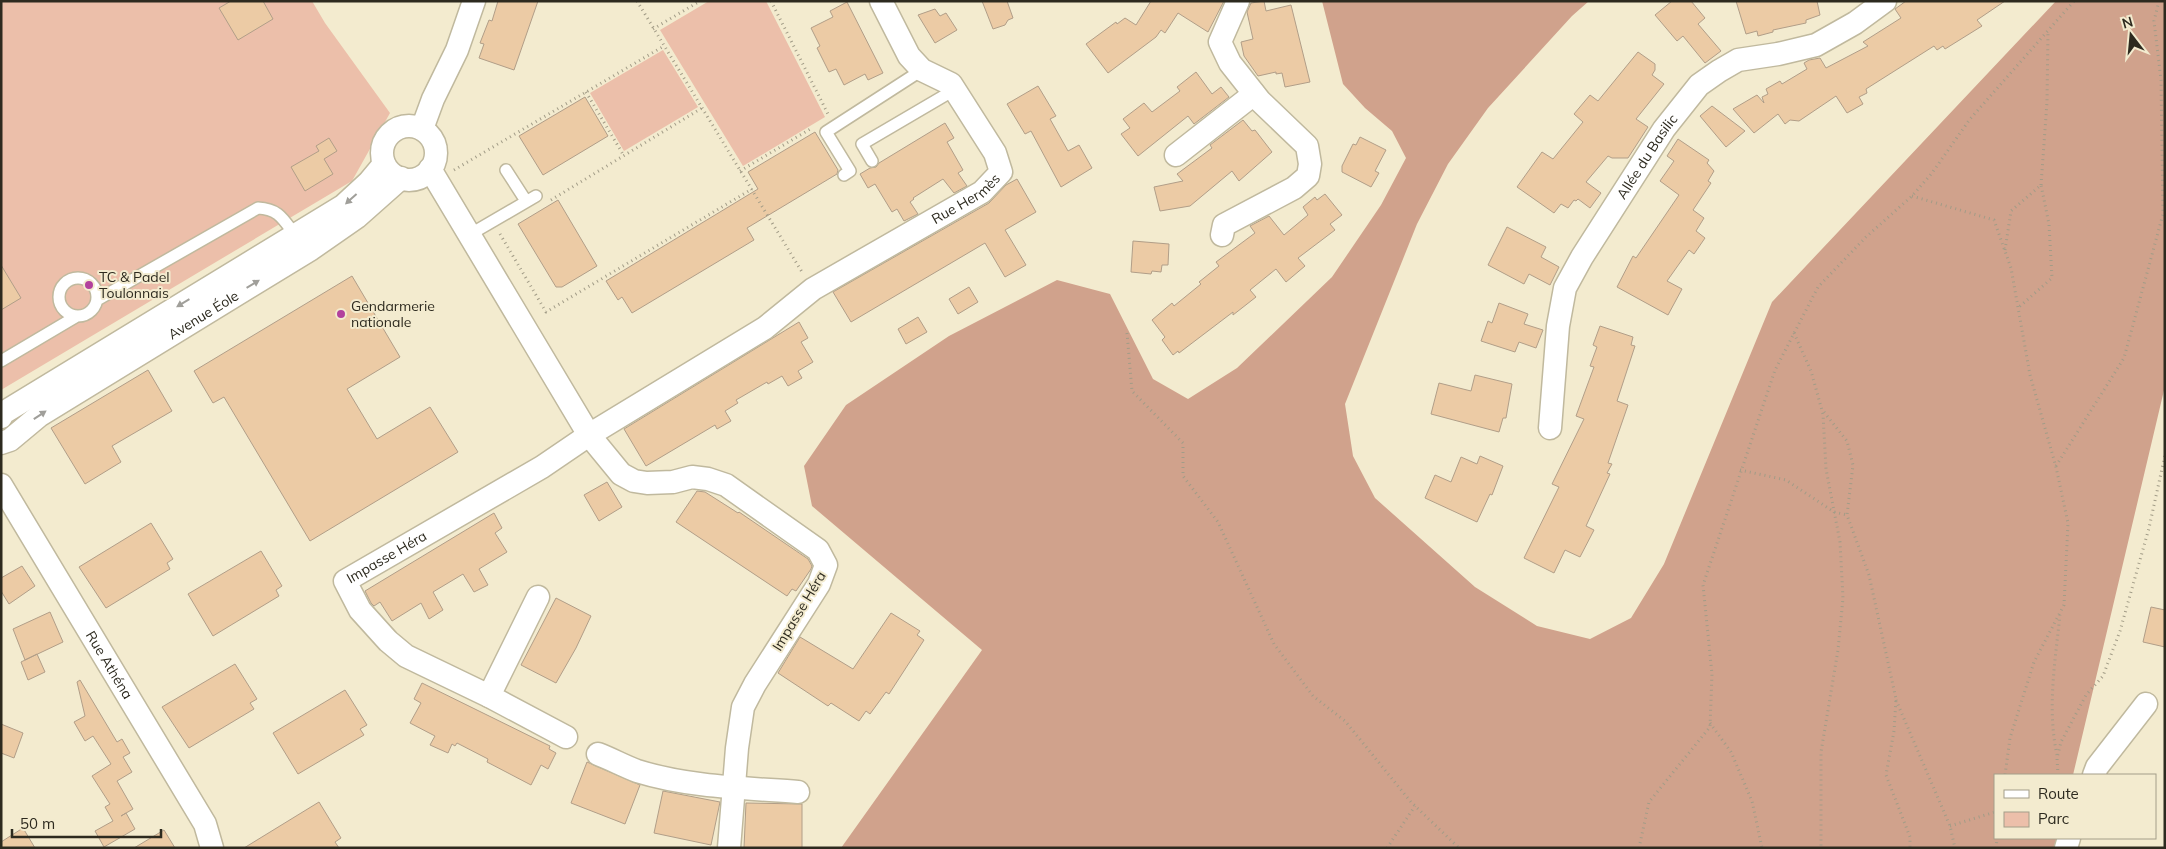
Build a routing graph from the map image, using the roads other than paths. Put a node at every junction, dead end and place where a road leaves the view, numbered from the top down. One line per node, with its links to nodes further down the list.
1 (474, 1): 8 (street)
2 (881, 1): 5 (street, Rue Hermès)
3 (1238, 1): 7 (street)
4 (1885, 1): 24 (street, Allée du Basilic)
5 (922, 70): 6 (street, Rue Hermès); 14 (lane)
6 (954, 90): 10 (lane); 25 (street, Rue Hermès)
7 (1254, 94): 9 (street); 19 (street)
8 (422, 129): 12 (street); 13 (street)
9 (1176, 155)
10 (872, 161)
11 (506, 170): 16 (lane)
12 (393, 171): 13 (street); 17 (street, Avenue Éole, one-way to 17); 26 (street, Avenue Éole, one-way to 12)
13 (433, 175): 18 (street, Impasse Héra)
14 (844, 175)
15 (536, 196): 16 (lane)
16 (526, 201): 18 (lane)
17 (294, 235): 20 (lane); 23 (street, Avenue Éole, one-way to 23)
18 (469, 235): 25 (street, Impasse Héra)
19 (1222, 235)
20 (97, 300): 21 (lane); 21 (lane)
21 (77, 316): 22 (lane)
22 (1, 362)
23 (1, 417)
24 (1550, 428)
25 (590, 435): 29 (street, Impasse Héra); 34 (street, Impasse Héra)
26 (1, 443)
27 (1, 485): 36 (street, Rue Athéna)
28 (538, 597): 29 (street)
29 (489, 696): 31 (street)
30 (2146, 704): 33 (street)
31 (566, 737)
32 (598, 754): 34 (street)
33 (2094, 774)
34 (734, 788): 35 (street); 37 (street, Impasse Héra)
35 (798, 792)
36 (212, 848)
37 (728, 848)

